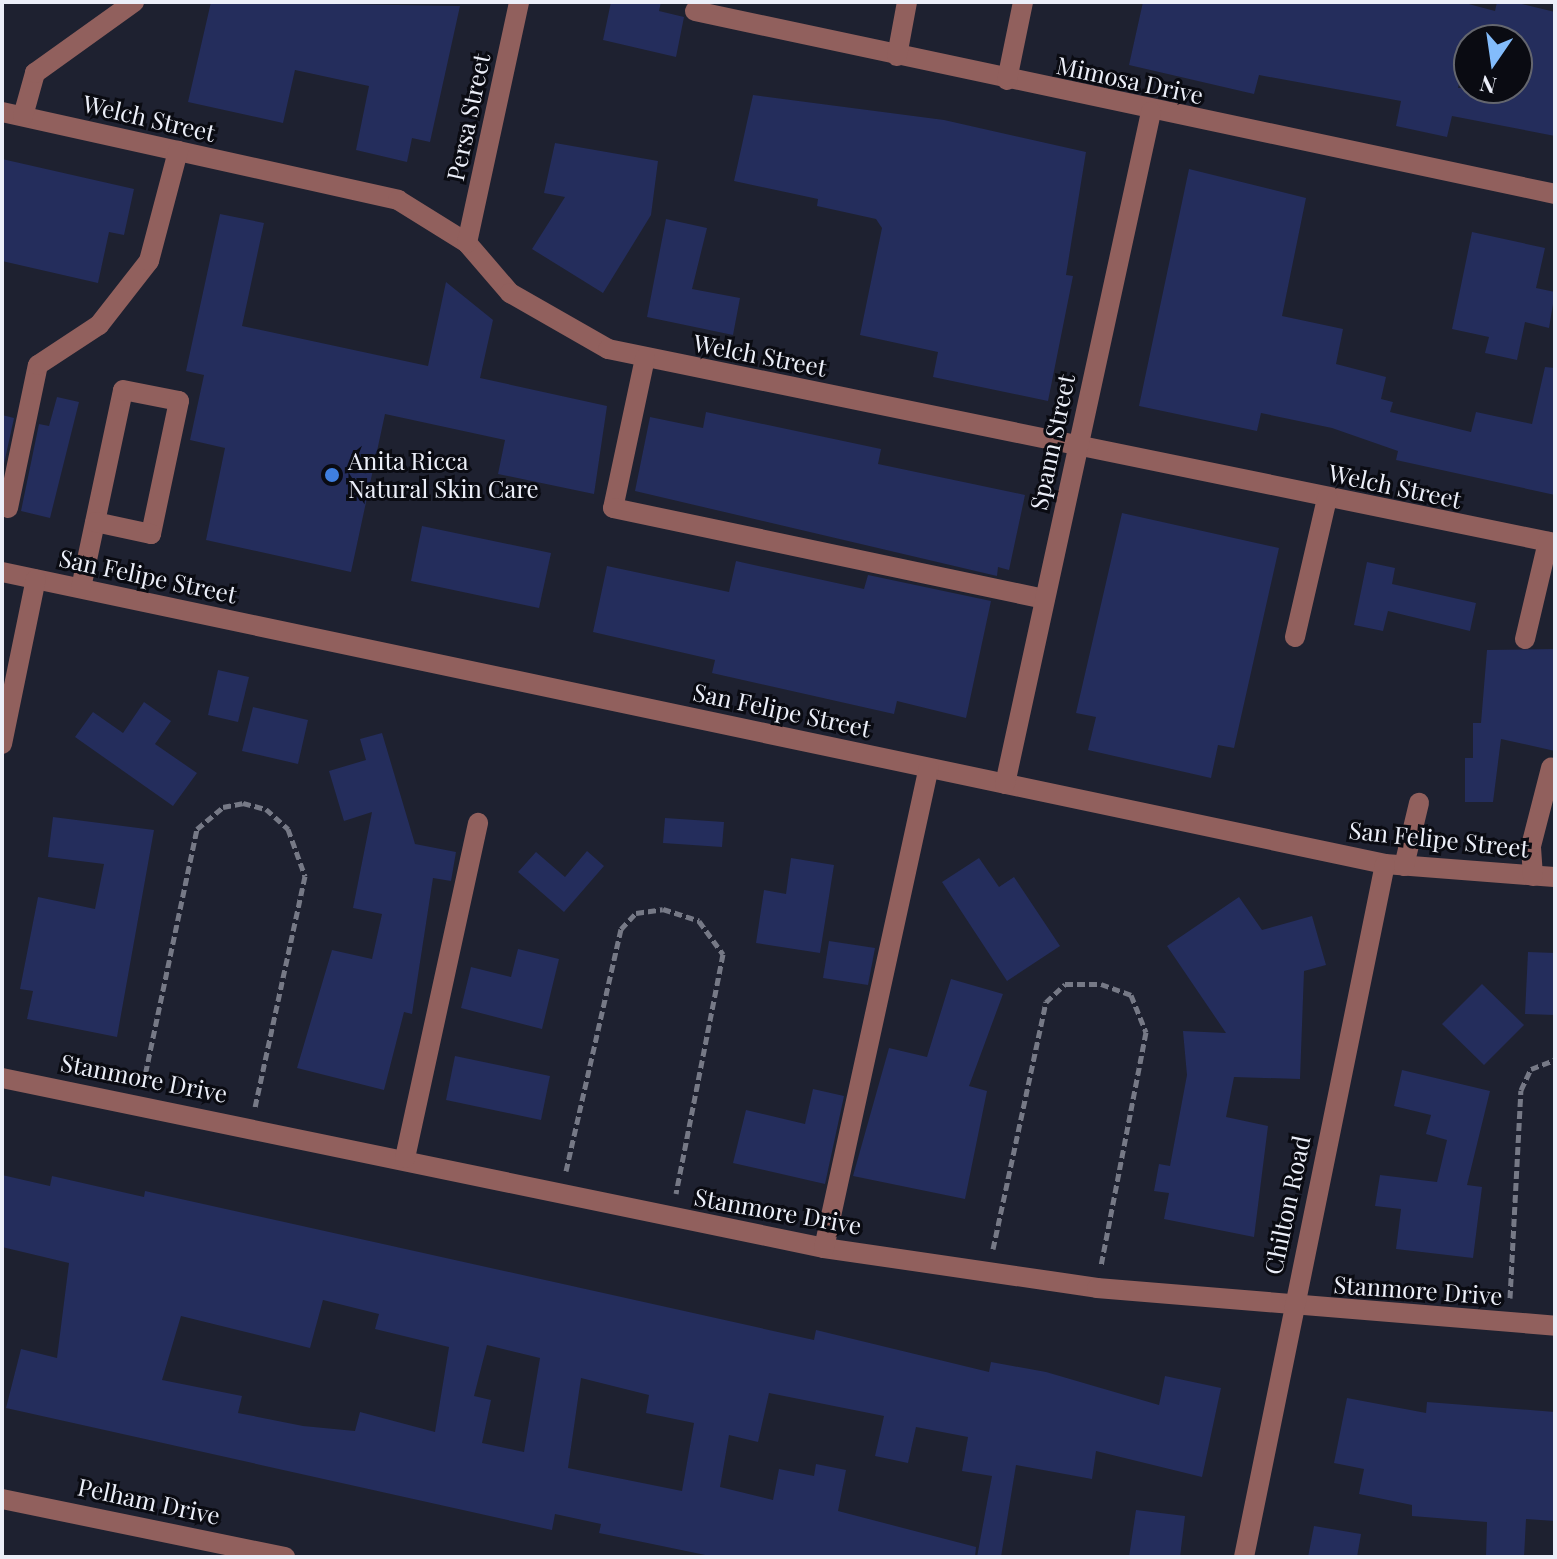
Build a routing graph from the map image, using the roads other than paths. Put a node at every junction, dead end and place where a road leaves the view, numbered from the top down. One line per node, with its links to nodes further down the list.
1 (134, 2): 10 (street)
2 (519, 2): 13 (street, Persa Street)
3 (907, 2): 6 (street)
4 (1023, 2): 7 (street)
5 (695, 11): 6 (street, Mimosa Drive)
6 (897, 56): 7 (street, Mimosa Drive)
7 (1007, 80): 9 (street, Mimosa Drive)
8 (2, 112): 10 (street, Welch Street)
9 (1151, 112): 12 (street, Mimosa Drive); 15 (street, Spann Street)
10 (23, 116): 11 (street, Welch Street)
11 (178, 151): 13 (street, Welch Street); 17 (street)
12 (1555, 194)
13 (467, 243): 14 (street, Welch Street)
14 (645, 358): 15 (street, Welch Street); 23 (street)
15 (1078, 445): 16 (street, Welch Street); 23 (street, Spann Street)
16 (1327, 498): 19 (street, Welch Street); 24 (street)
17 (8, 508)
18 (95, 522): 18 (street); 22 (street)
19 (1552, 542): 25 (street)
20 (2, 572): 21 (street, San Felipe Street)
21 (36, 579): 22 (street, San Felipe Street); 26 (street)
22 (81, 588): 27 (street, San Felipe Street)
23 (1045, 599): 29 (street, Spann Street)
24 (1295, 637)
25 (1525, 639)
26 (2, 744)
27 (929, 768): 29 (street, San Felipe Street); 37 (street)
28 (1551, 768): 33 (street)
29 (1005, 784): 32 (street, San Felipe Street)
30 (1419, 803): 32 (street, Chilton Road)
31 (478, 823): 36 (street)
32 (1394, 865): 33 (street, San Felipe Street); 38 (street, Chilton Road)
33 (1533, 876): 34 (street, San Felipe Street)
34 (1555, 877)
35 (2, 1078): 36 (street, Stanmore Drive)
36 (405, 1158): 37 (street, Stanmore Drive)
37 (824, 1248): 38 (street, Stanmore Drive)
38 (1293, 1307): 39 (street, Stanmore Drive); 42 (street, Chilton Road)
39 (1555, 1326)
40 (2, 1499): 41 (street, Pelham Drive)
41 (285, 1557)
42 (1244, 1557)

